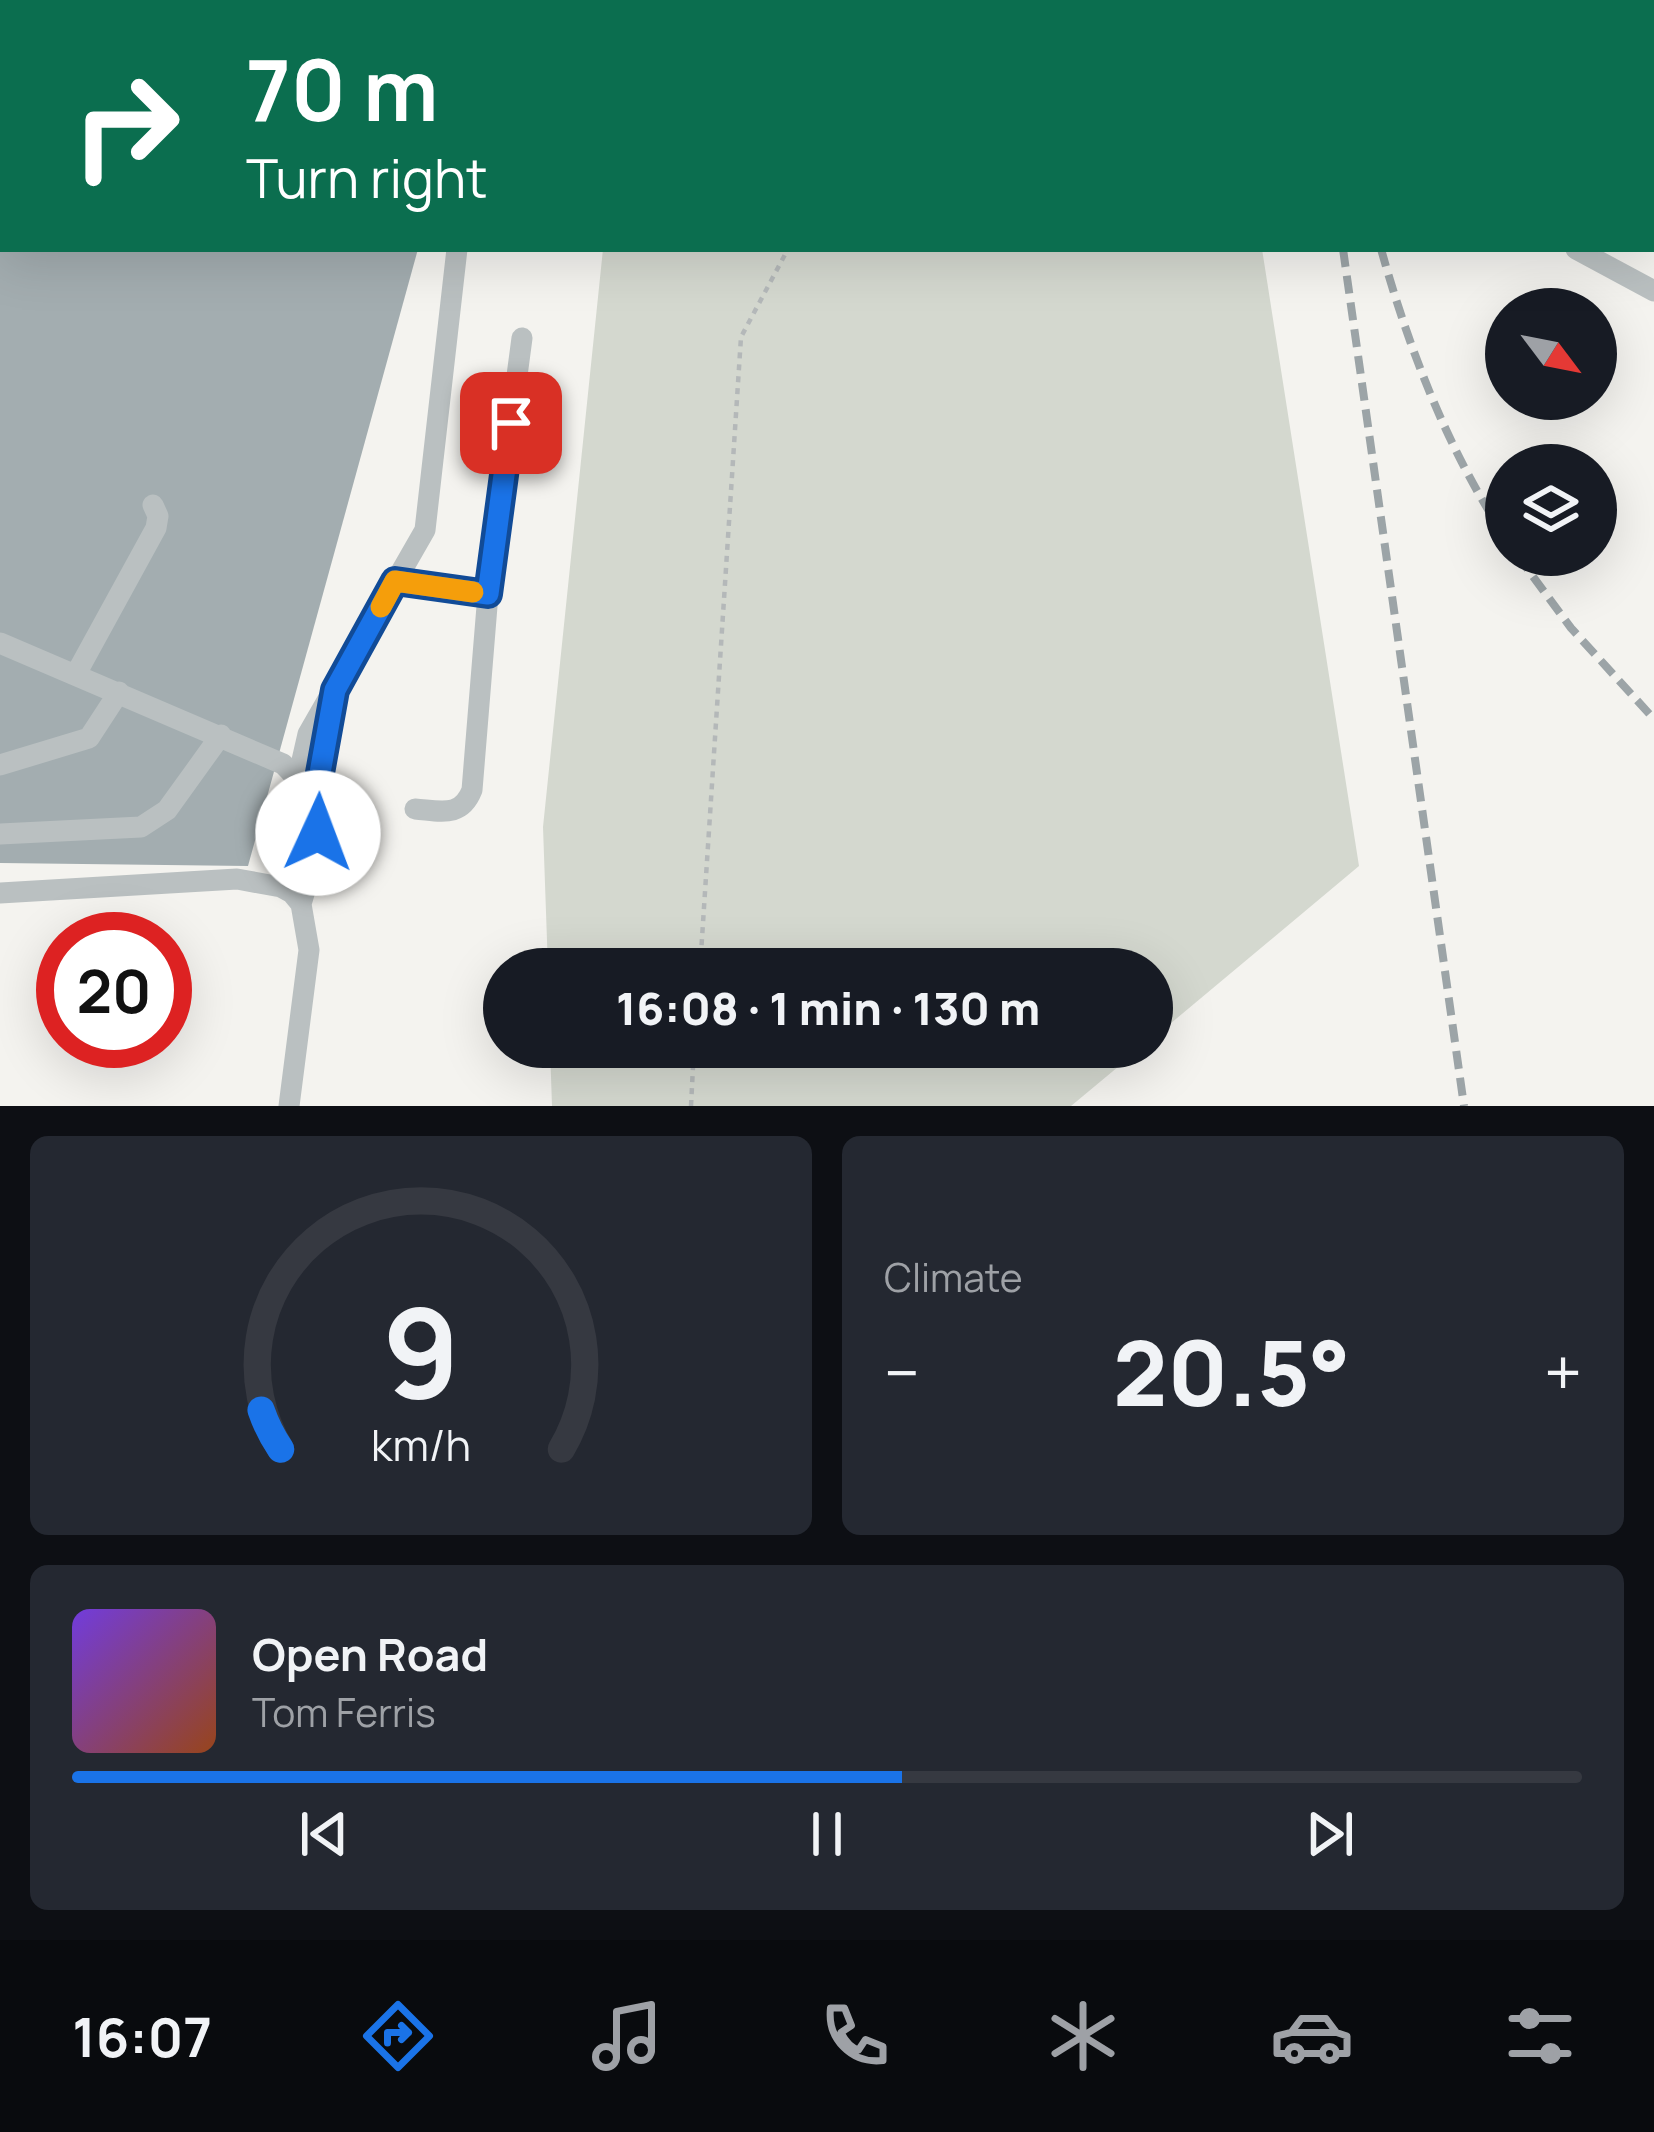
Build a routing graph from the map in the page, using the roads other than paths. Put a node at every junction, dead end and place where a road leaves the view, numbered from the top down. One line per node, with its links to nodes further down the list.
1 (458, 252): 6 (street)
2 (1582, 252): 3 (street)
3 (1654, 291)
4 (522, 338): 7 (street)
5 (153, 505): 9 (street)
6 (395, 581): 7 (street); 10 (street)
7 (488, 594): 15 (street)
8 (0, 644): 9 (street)
9 (76, 674): 11 (street)
10 (335, 690): 14 (street); 16 (street)
11 (119, 692): 12 (street); 13 (street)
12 (221, 735): 14 (street); 17 (street)
13 (0, 766)
14 (298, 778): 16 (street)
15 (416, 809)
16 (317, 818): 19 (street)
17 (0, 834)
18 (0, 893): 19 (street)
19 (301, 904): 20 (street)
20 (289, 1106)

